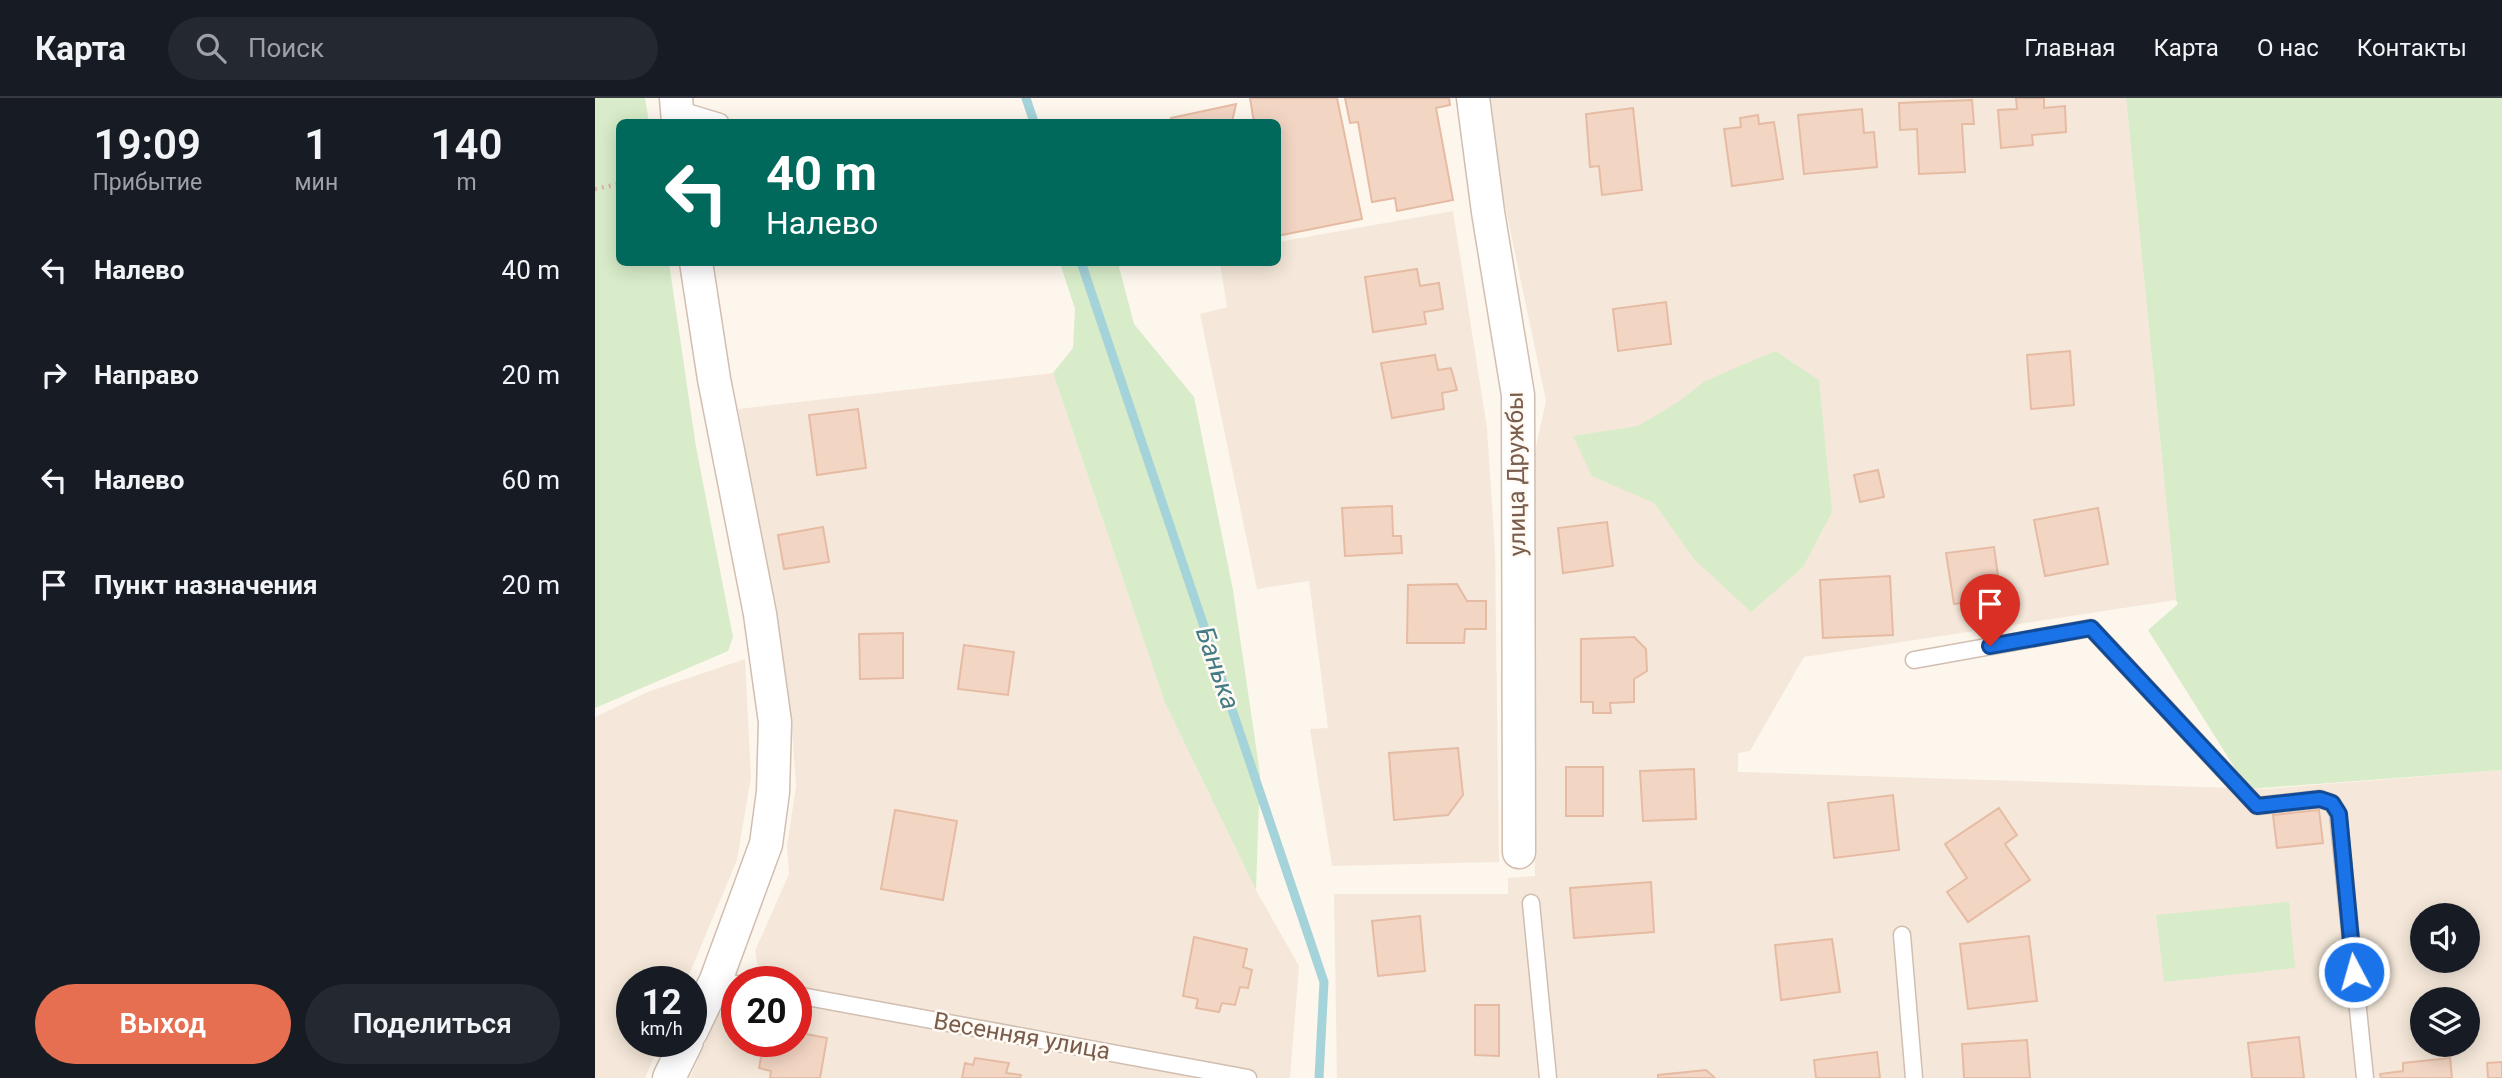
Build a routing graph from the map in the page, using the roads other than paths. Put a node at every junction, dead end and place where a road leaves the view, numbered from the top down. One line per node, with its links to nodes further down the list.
1 (1473, 98): 6 (street, улица Дружбы)
2 (677, 110): 3 (lane)
3 (709, 119)
4 (697, 266): 9 (street)
5 (1914, 660): 18 (lane)
6 (1519, 852)
7 (1531, 903): 16 (lane)
8 (1902, 935): 17 (lane)
9 (731, 966)
10 (721, 989): 12 (street)
11 (812, 998): 15 (lane, Весенняя улица)
12 (707, 1009)
13 (679, 1057): 14 (street)
14 (669, 1078)
15 (1248, 1078)
16 (1548, 1078)
17 (1914, 1078)
18 (2365, 1078)

